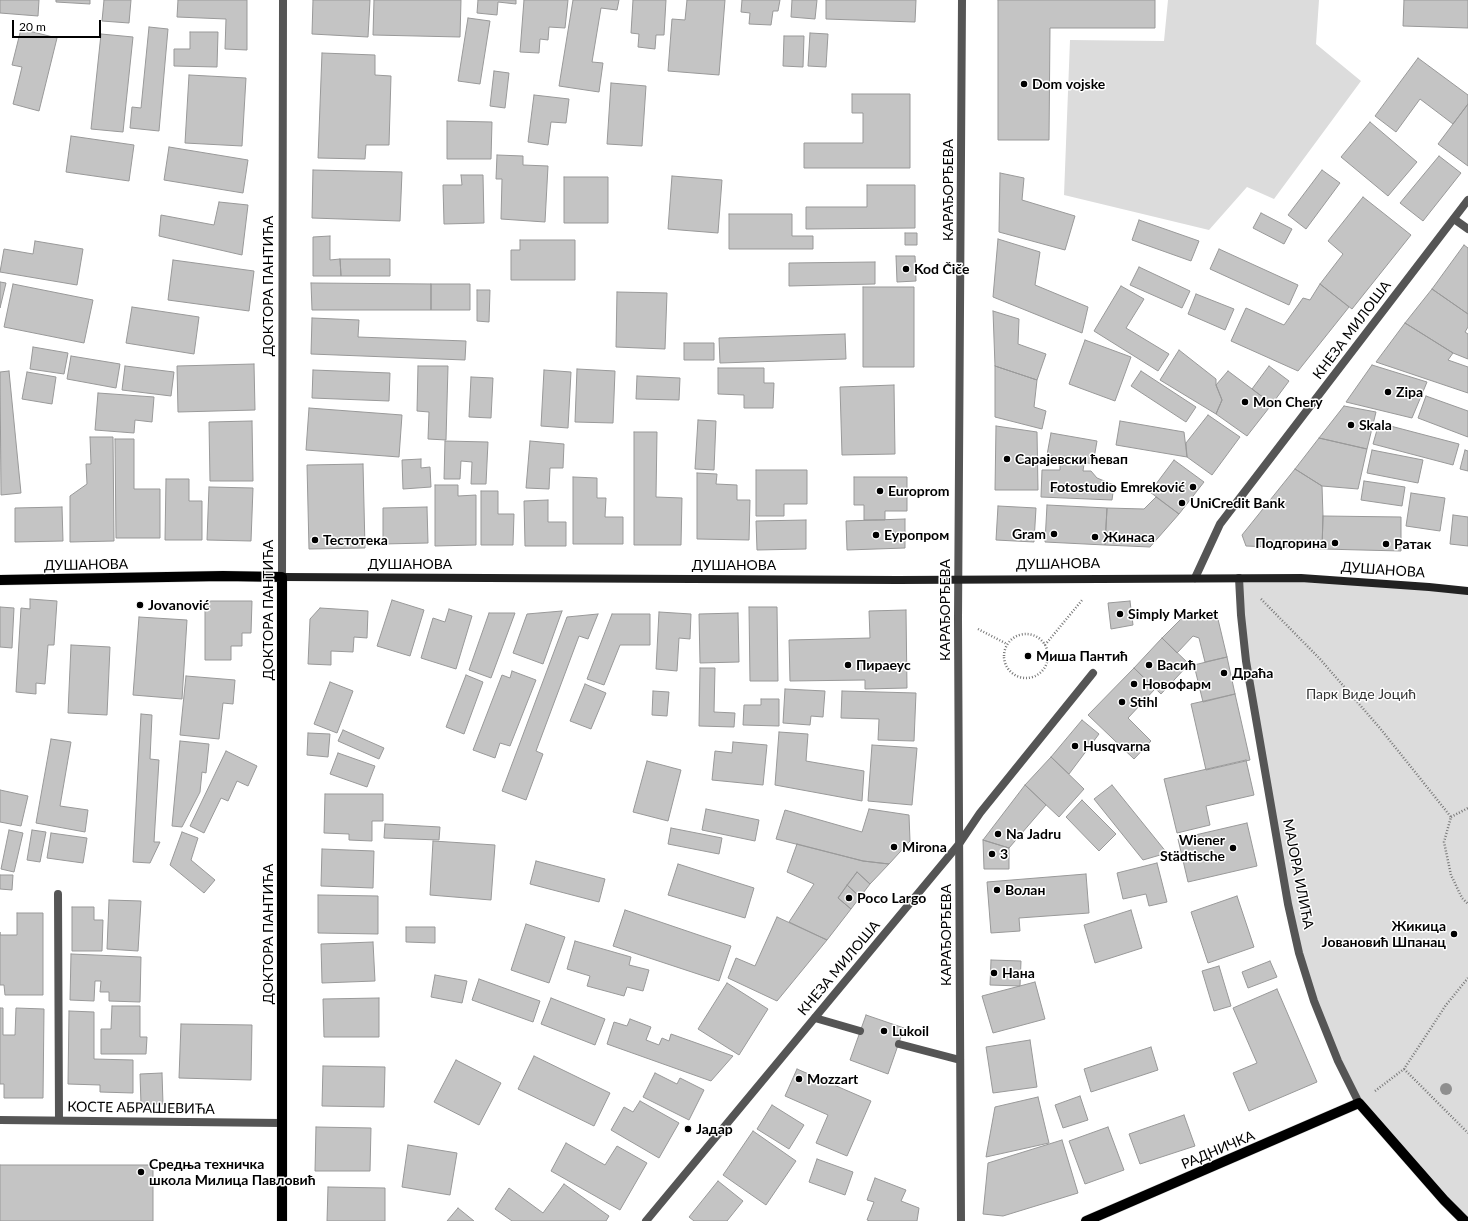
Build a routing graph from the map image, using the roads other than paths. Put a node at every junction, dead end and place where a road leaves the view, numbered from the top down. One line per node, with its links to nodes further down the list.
1 (282, 0): 6 (street, ДОКТОРА ПАНТИЋА)
2 (962, 0): 10 (street, КАРАЂОРЂЕВА)
3 (1468, 200): 4 (street, КНЕЗА МИЛОША)
4 (1454, 219): 5 (street); 7 (street, КНЕЗА МИЛОША)
5 (1468, 229)
6 (282, 577): 9 (main road, ДУШАНОВА); 10 (main road, ДУШАНОВА); 22 (main road, ДОКТОРА ПАНТИЋА)
7 (1195, 578): 8 (main road, ДУШАНОВА); 10 (main road, ДУШАНОВА)
8 (1239, 578): 11 (main road, ДУШАНОВА); 19 (street, МАЈОРА ИЛИЋА)
9 (0, 580)
10 (959, 580): 13 (street, КАРАЂОРЂЕВА)
11 (1468, 591)
12 (1093, 673): 13 (street, КНЕЗА МИЛОША)
13 (959, 844): 15 (street, КНЕЗА МИЛОША); 18 (street, КАРАЂОРЂЕВА)
14 (58, 894): 21 (street)
15 (815, 1018): 16 (street); 24 (street, КНЕЗА МИЛОША)
16 (860, 1031)
17 (899, 1044): 18 (street)
18 (960, 1060): 25 (street, КАРАЂОРЂЕВА)
19 (1359, 1103): 26 (main road, РАДНИЧКА); 27 (main road, МАЈОРА ИЛИЋА)
20 (0, 1120): 21 (street, КОСТЕ АБРАШЕВИЋА)
21 (59, 1120): 22 (street, КОСТЕ АБРАШЕВИЋА)
22 (282, 1123): 23 (main road, ДОКТОРА ПАНТИЋА)
23 (282, 1221)
24 (646, 1221)
25 (960, 1221)
26 (1086, 1221)
27 (1465, 1221)

